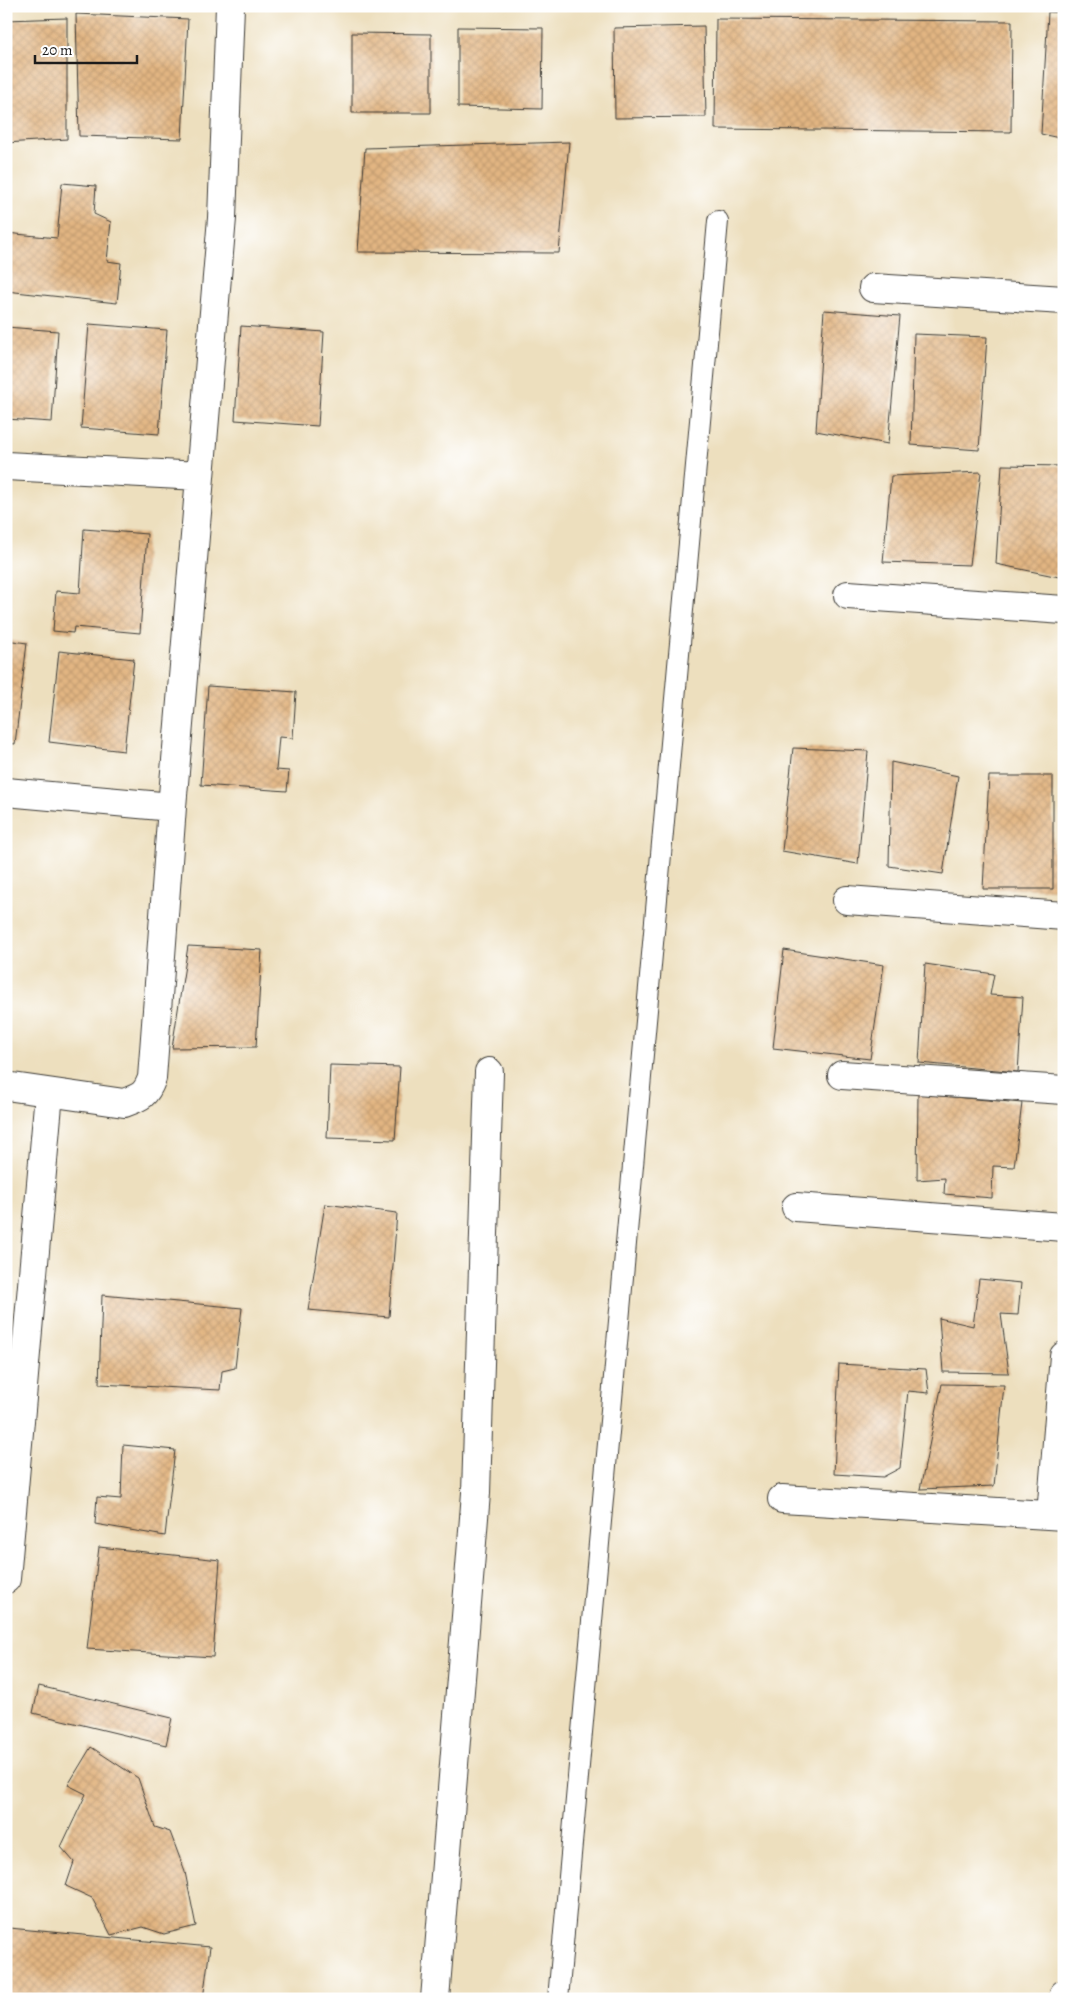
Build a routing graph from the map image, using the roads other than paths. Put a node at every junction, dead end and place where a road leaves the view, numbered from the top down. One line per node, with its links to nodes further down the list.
1 (230, 6): 6 (street)
2 (718, 221): 26 (lane)
3 (873, 288): 4 (street)
4 (1064, 300)
5 (6, 466): 6 (street)
6 (200, 476): 10 (street)
7 (848, 595): 8 (street)
8 (1064, 610)
9 (6, 792): 10 (street)
10 (172, 807): 17 (street)
11 (847, 900): 12 (street)
12 (1064, 916)
13 (489, 1072): 25 (street)
14 (842, 1075): 16 (street)
15 (6, 1086): 17 (street)
16 (1064, 1090)
17 (49, 1093): 23 (street)
18 (796, 1207): 19 (street)
19 (1064, 1227)
20 (1064, 1356): 22 (street)
21 (782, 1499): 22 (street)
22 (1057, 1516)
23 (6, 1579)
24 (1064, 1994): 27 (street)
25 (435, 1999)
26 (558, 1999)
27 (1063, 1999)

